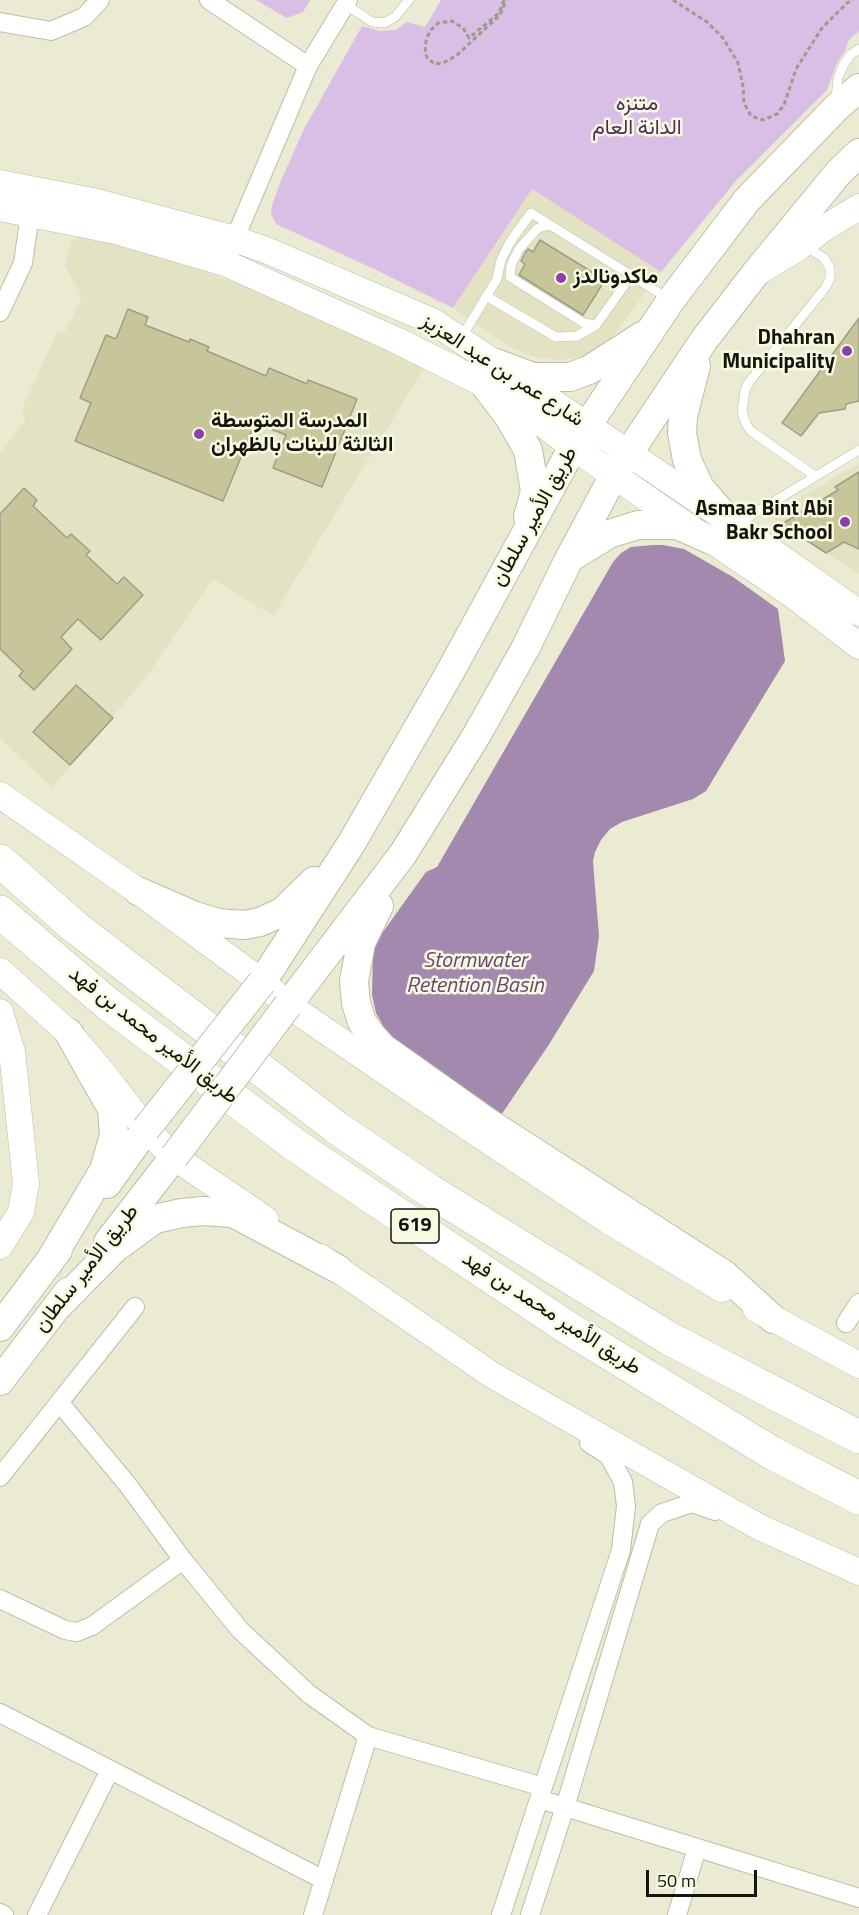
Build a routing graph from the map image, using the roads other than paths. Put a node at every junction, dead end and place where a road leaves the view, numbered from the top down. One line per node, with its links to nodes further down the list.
1 (100, 0): 5 (street)
2 (209, 0): 7 (street)
3 (409, 0): 4 (lane)
4 (347, 2): 7 (street)
5 (0, 22)
6 (859, 49): 9 (lane)
7 (308, 66): 17 (street)
8 (859, 88): 9 (main road, طريق الأمير سلطان)
9 (837, 107): 21 (main road, طريق الأمير سلطان)
10 (859, 153): 18 (main road)
11 (0, 183): 17 (main road, شارع عمر بن عبد العزيز)
12 (859, 207): 16 (main road)
13 (0, 208): 14 (main road)
14 (30, 214): 17 (main road); 22 (street)
15 (550, 225): 19 (lane); 20 (lane); 23 (lane)
16 (798, 248): 18 (main road); 31 (lane)
17 (230, 251): 26 (main road, شارع عمر بن عبد العزيز); 27 (main road)
18 (755, 274): 25 (main road)
19 (631, 276): 21 (lane); 23 (lane)
20 (486, 296): 23 (lane); 26 (lane)
21 (671, 300): 24 (main road, طريق الأمير سلطان)
22 (0, 312)
23 (596, 325)
24 (651, 330): 27 (main road); 28 (main road, طريق الأمير سلطان)
25 (704, 340): 30 (main road); 32 (main road)
26 (459, 341): 27 (main road, شارع عمر بن عبد العزيز)
27 (490, 374): 28 (main road, شارع عمر بن عبد العزيز); 33 (main road)
28 (580, 437): 30 (main road, شارع عمر بن عبد العزيز); 33 (main road, طريق الأمير سلطان)
29 (859, 450): 31 (lane)
30 (621, 464): 32 (main road); 34 (main road)
31 (815, 476): 32 (lane)
32 (725, 528): 34 (main road); 35 (main road); 36 (main road)
33 (523, 539): 38 (main road, طريق الأمير سلطان)
34 (569, 559): 39 (main road)
35 (859, 613)
36 (859, 646)
37 (0, 795): 41 (main road)
38 (351, 844): 41 (main road); 44 (main road, طريق الأمير سلطان)
39 (403, 854): 45 (main road); 56 (main road)
40 (0, 861): 63 (highway, طريق الأمير محمد بن فهد / 619)
41 (138, 891): 44 (main road)
42 (0, 912): 65 (highway, طريق الأمير محمد بن فهد / 619)
43 (0, 971): 47 (main road)
44 (262, 982): 45 (main road); 48 (main road, طريق الأمير سلطان, bridge)
45 (288, 1005): 49 (main road, طريق الأمير سلطان, bridge); 56 (main road)
46 (0, 1012): 50 (main road)
47 (69, 1033): 48 (main road); 51 (main road)
48 (146, 1129): 49 (main road); 51 (main road, طريق الأمير سلطان)
49 (174, 1157): 52 (main road); 54 (main road, طريق الأمير سلطان)
50 (1, 1243)
51 (48, 1264): 58 (main road, طريق الأمير سلطان)
52 (338, 1269): 54 (main road); 60 (main road)
53 (859, 1303): 57 (street)
54 (58, 1306): 61 (main road, طريق الأمير سلطان)
55 (135, 1307): 62 (street)
56 (773, 1319): 59 (main road)
57 (846, 1323)
58 (0, 1327)
59 (859, 1365)
60 (492, 1375): 66 (main road); 73 (street)
61 (0, 1381)
62 (59, 1402): 64 (street); 67 (street)
63 (859, 1437)
64 (0, 1477)
65 (859, 1498)
66 (759, 1527): 68 (main road); 74 (street)
67 (183, 1560): 69 (street); 71 (street)
68 (859, 1572)
69 (0, 1599)
70 (0, 1713): 72 (street)
71 (368, 1736): 73 (street); 76 (street)
72 (110, 1770): 76 (street); 80 (street)
73 (541, 1793): 74 (street); 82 (street)
74 (565, 1807): 75 (street); 83 (street)
75 (697, 1848): 77 (street); 84 (street)
76 (324, 1880): 81 (street)
77 (859, 1898)
78 (0, 1913): 79 (street)
79 (4, 1915)
80 (37, 1915)
81 (314, 1915)
82 (501, 1915)
83 (530, 1915)
84 (677, 1915)

